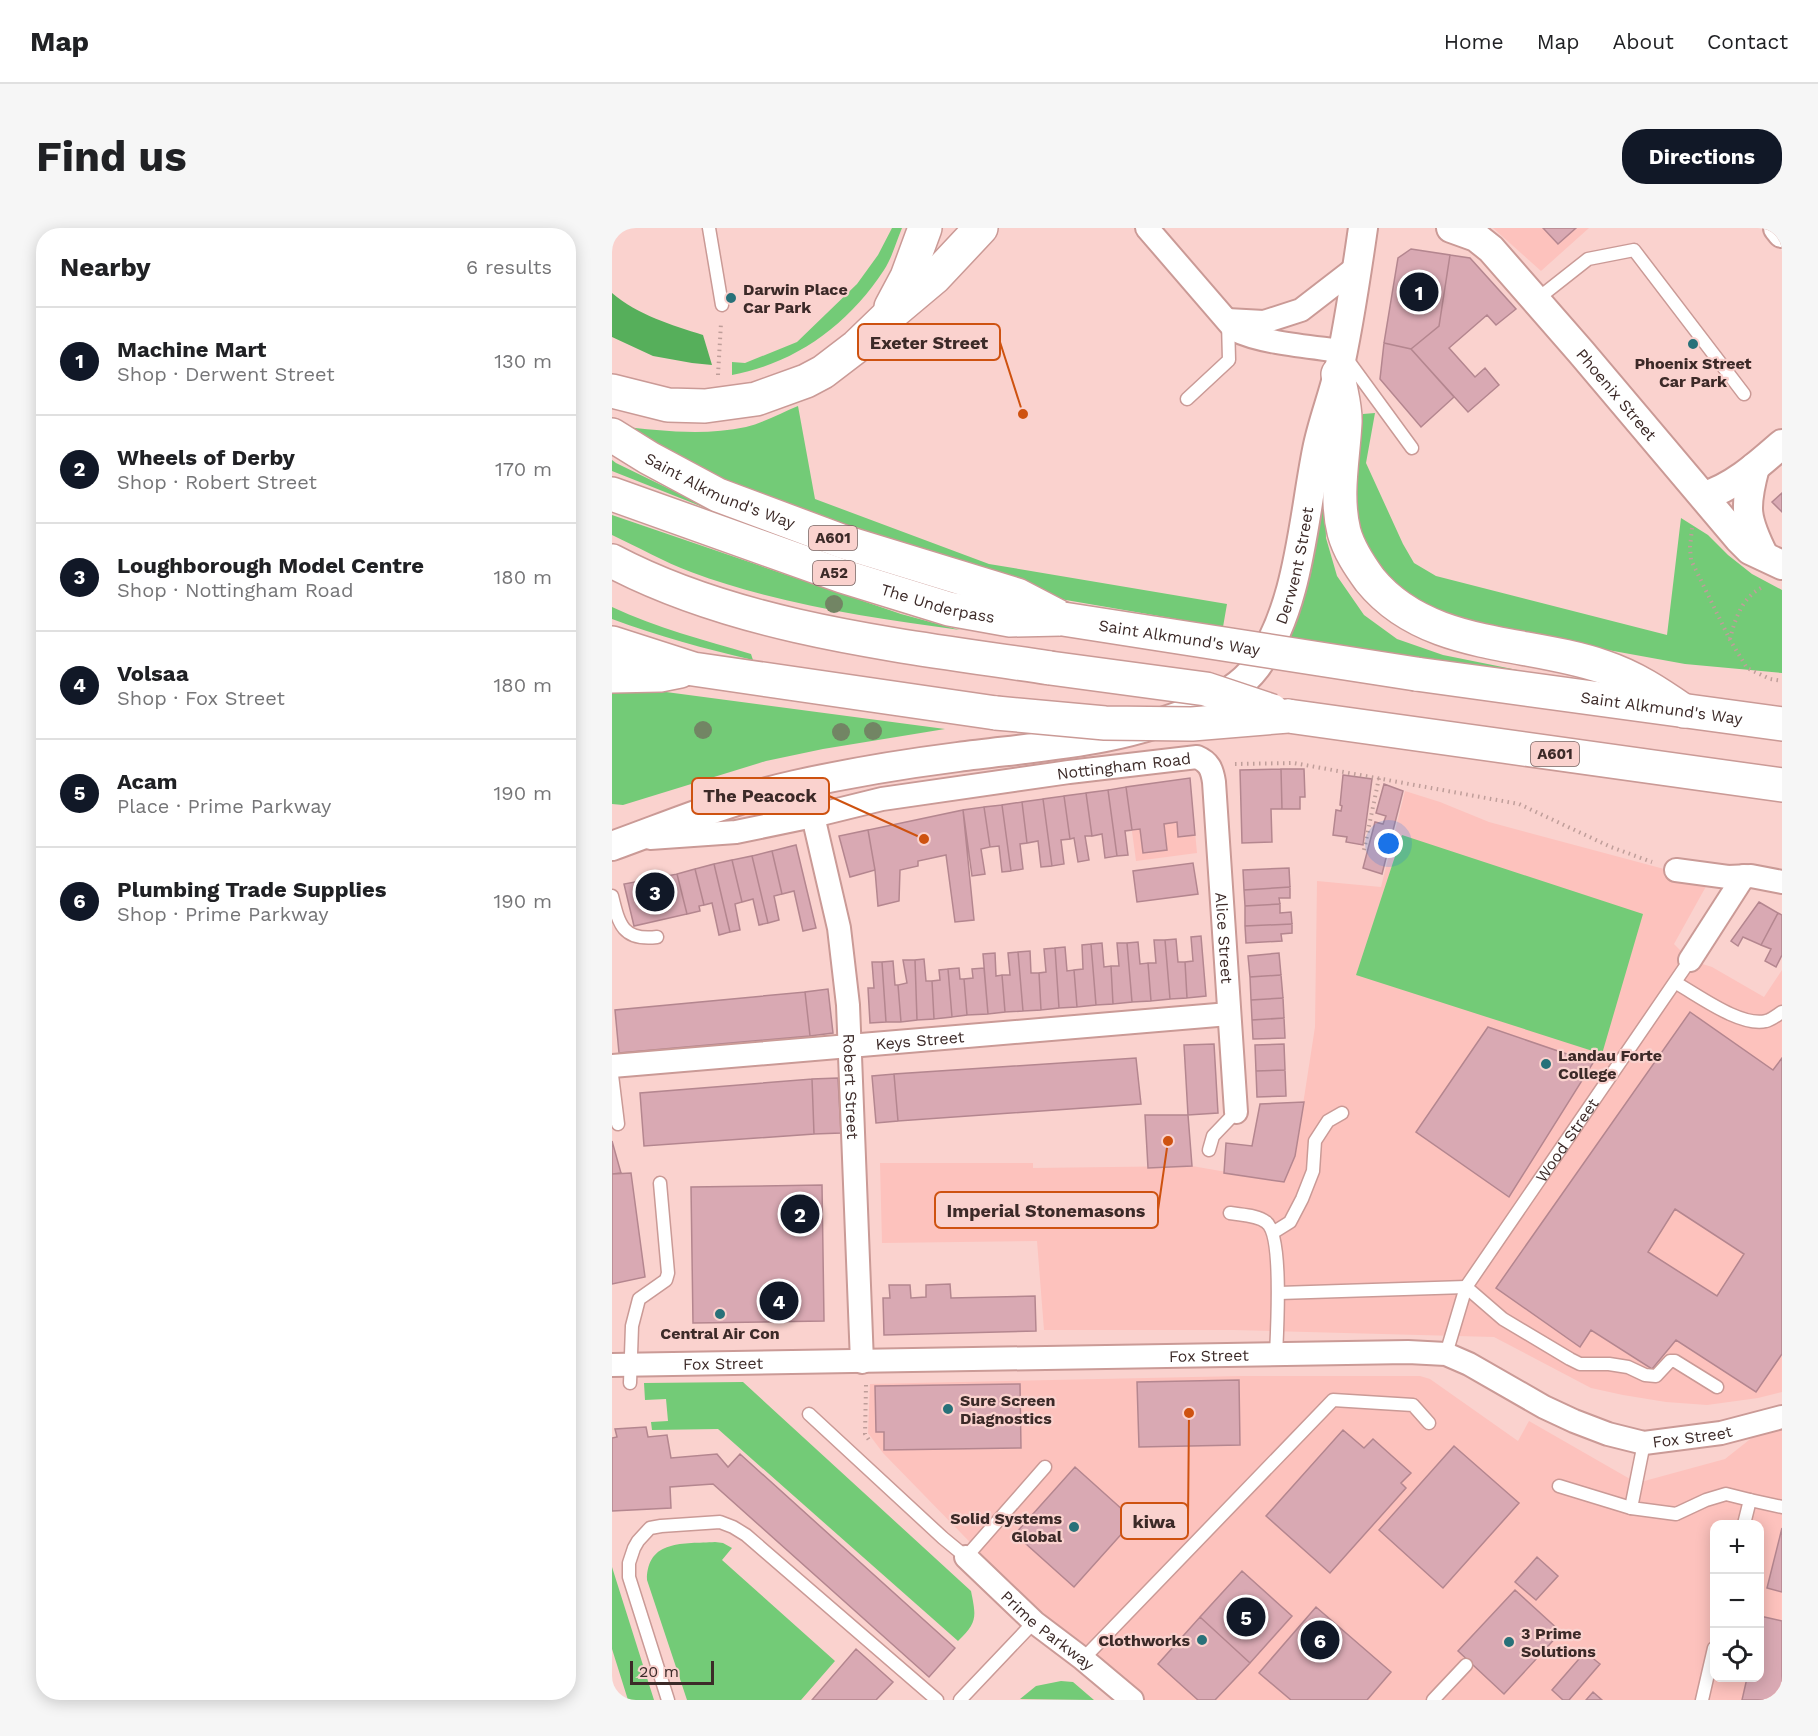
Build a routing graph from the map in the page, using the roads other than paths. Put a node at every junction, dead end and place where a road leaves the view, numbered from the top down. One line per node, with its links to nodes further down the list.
1 (925, 228): 12 (main road)
2 (981, 228): 12 (main road)
3 (1147, 228): 13 (street)
4 (1363, 228): 9 (street, Derwent Street)
5 (1451, 228): 10 (street, Phoenix Street)
6 (1779, 228): 8 (street)
7 (708, 231): 11 (lane)
8 (1782, 233)
9 (1358, 266): 13 (street); 14 (street, Derwent Street)
10 (1535, 301): 16 (lane); 23 (street, Phoenix Street)
11 (722, 304)
12 (885, 319): 15 (main road)
13 (1227, 320): 14 (street); 17 (lane)
14 (1340, 363): 20 (lane); 30 (main road); 33 (street, Derwent Street)
15 (612, 391)
16 (1744, 394)
17 (1187, 399)
18 (612, 435): 26 (main road, Saint Alkmund's Way / A601)
19 (1782, 444): 21 (street)
20 (1412, 448)
21 (1755, 467): 23 (street); 25 (street)
22 (612, 494): 26 (main road, The Underpass / A52)
23 (1704, 496): 25 (street, Phoenix Street)
24 (619, 565): 31 (main road, A601, bridge)
25 (1772, 569)
26 (1063, 619): 30 (main road, Saint Alkmund's Way / A601, bridge)
27 (612, 644): 28 (main road)
28 (693, 669): 29 (main road); 31 (main road, bridge)
29 (612, 676)
30 (1684, 711): 32 (main road, Saint Alkmund's Way / A601)
31 (1288, 716): 35 (main road, A601)
32 (1782, 724)
33 (1004, 751): 37 (street, Nottingham Road)
34 (1209, 765): 36 (street, Nottingham Road); 46 (street, Alice Street)
35 (1782, 785)
36 (813, 816): 37 (street, Nottingham Road); 47 (street, Robert Street)
37 (621, 842)
38 (1676, 870): 39 (street)
39 (1744, 876): 40 (street); 43 (street, Wood Street)
40 (1782, 882)
41 (612, 896): 42 (lane)
42 (657, 937)
43 (1690, 960): 44 (lane, Wood Street)
44 (1676, 983): 45 (lane); 57 (lane, Wood Street)
45 (1782, 1012)
46 (1228, 1014): 47 (street, Keys Street); 50 (street, Alice Street)
47 (849, 1046): 48 (street, Keys Street); 61 (street, Robert Street)
48 (612, 1066)
49 (612, 1075): 52 (lane)
50 (1236, 1112): 53 (lane)
51 (1342, 1113): 56 (lane)
52 (618, 1124)
53 (1209, 1150)
54 (660, 1183): 62 (lane)
55 (1230, 1214): 56 (lane)
56 (1274, 1232): 58 (lane)
57 (1466, 1287): 58 (lane); 59 (lane, Wood Street); 63 (lane)
58 (1279, 1293): 60 (lane)
59 (1446, 1354): 60 (street, Fox Street); 67 (street, Fox Street)
60 (1276, 1355): 61 (street, Fox Street)
61 (862, 1362): 62 (street, Fox Street)
62 (624, 1371)
63 (1717, 1387)
64 (809, 1414): 74 (lane)
65 (1782, 1417): 67 (street, Fox Street)
66 (1429, 1423): 76 (lane)
67 (1644, 1443): 72 (lane)
68 (1045, 1467): 74 (lane)
69 (1559, 1486): 72 (lane)
70 (1750, 1500): 71 (lane); 72 (lane); 73 (lane)
71 (1782, 1507)
72 (1631, 1508)
73 (1745, 1520)
74 (966, 1557): 75 (street, Prime Parkway)
75 (1034, 1622): 76 (street, Prime Parkway); 81 (lane)
76 (1083, 1659): 82 (street, Prime Parkway)
77 (1466, 1665): 83 (lane)
78 (1710, 1665): 84 (lane)
79 (668, 1700): 80 (lane)
80 (937, 1700)
81 (960, 1700)
82 (1132, 1700)
83 (1433, 1700)
84 (1702, 1700)

